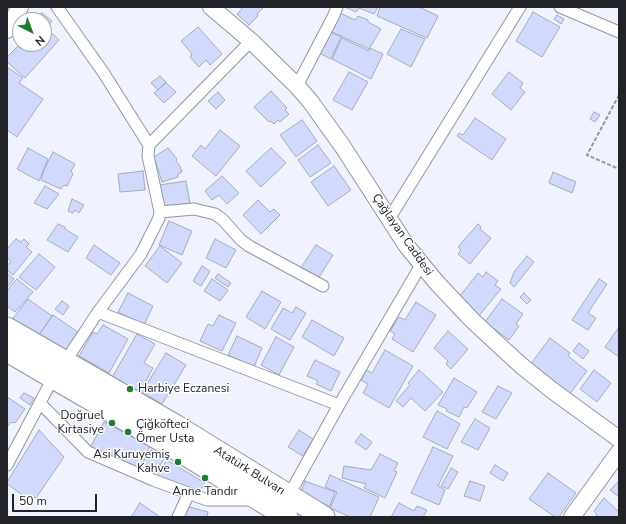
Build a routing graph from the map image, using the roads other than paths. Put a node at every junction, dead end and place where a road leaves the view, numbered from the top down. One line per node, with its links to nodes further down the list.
1 (20, 7): 7 (street)
2 (57, 7): 11 (street)
3 (337, 7): 10 (street)
4 (520, 7): 13 (street)
5 (560, 7): 8 (street)
6 (216, 8): 9 (street, Çağlayan Caddesi)
7 (7, 30)
8 (619, 32)
9 (251, 42): 10 (street, Çağlayan Caddesi); 11 (street)
10 (297, 86): 13 (street, Çağlayan Caddesi)
11 (149, 145): 12 (street)
12 (160, 212): 15 (street); 16 (street)
13 (389, 219): 14 (street, Çağlayan Caddesi)
14 (421, 264): 21 (street); 22 (street, Çağlayan Caddesi)
15 (323, 286)
16 (98, 312): 19 (street); 21 (street)
17 (7, 328): 19 (highway, Atatürk Bulvarı)
18 (7, 351): 19 (highway, Atatürk Bulvarı)
19 (59, 370): 20 (street); 26 (highway, Atatürk Bulvarı); 27 (highway, Atatürk Bulvarı)
20 (40, 403): 24 (street); 25 (street)
21 (339, 405): 26 (street)
22 (619, 439)
23 (619, 452): 31 (street)
24 (7, 465)
25 (189, 493): 27 (street); 28 (street)
26 (288, 495): 30 (highway, Atatürk Bulvarı)
27 (260, 500): 29 (highway, Atatürk Bulvarı)
28 (178, 517)
29 (287, 517)
30 (324, 517)
31 (572, 517)

